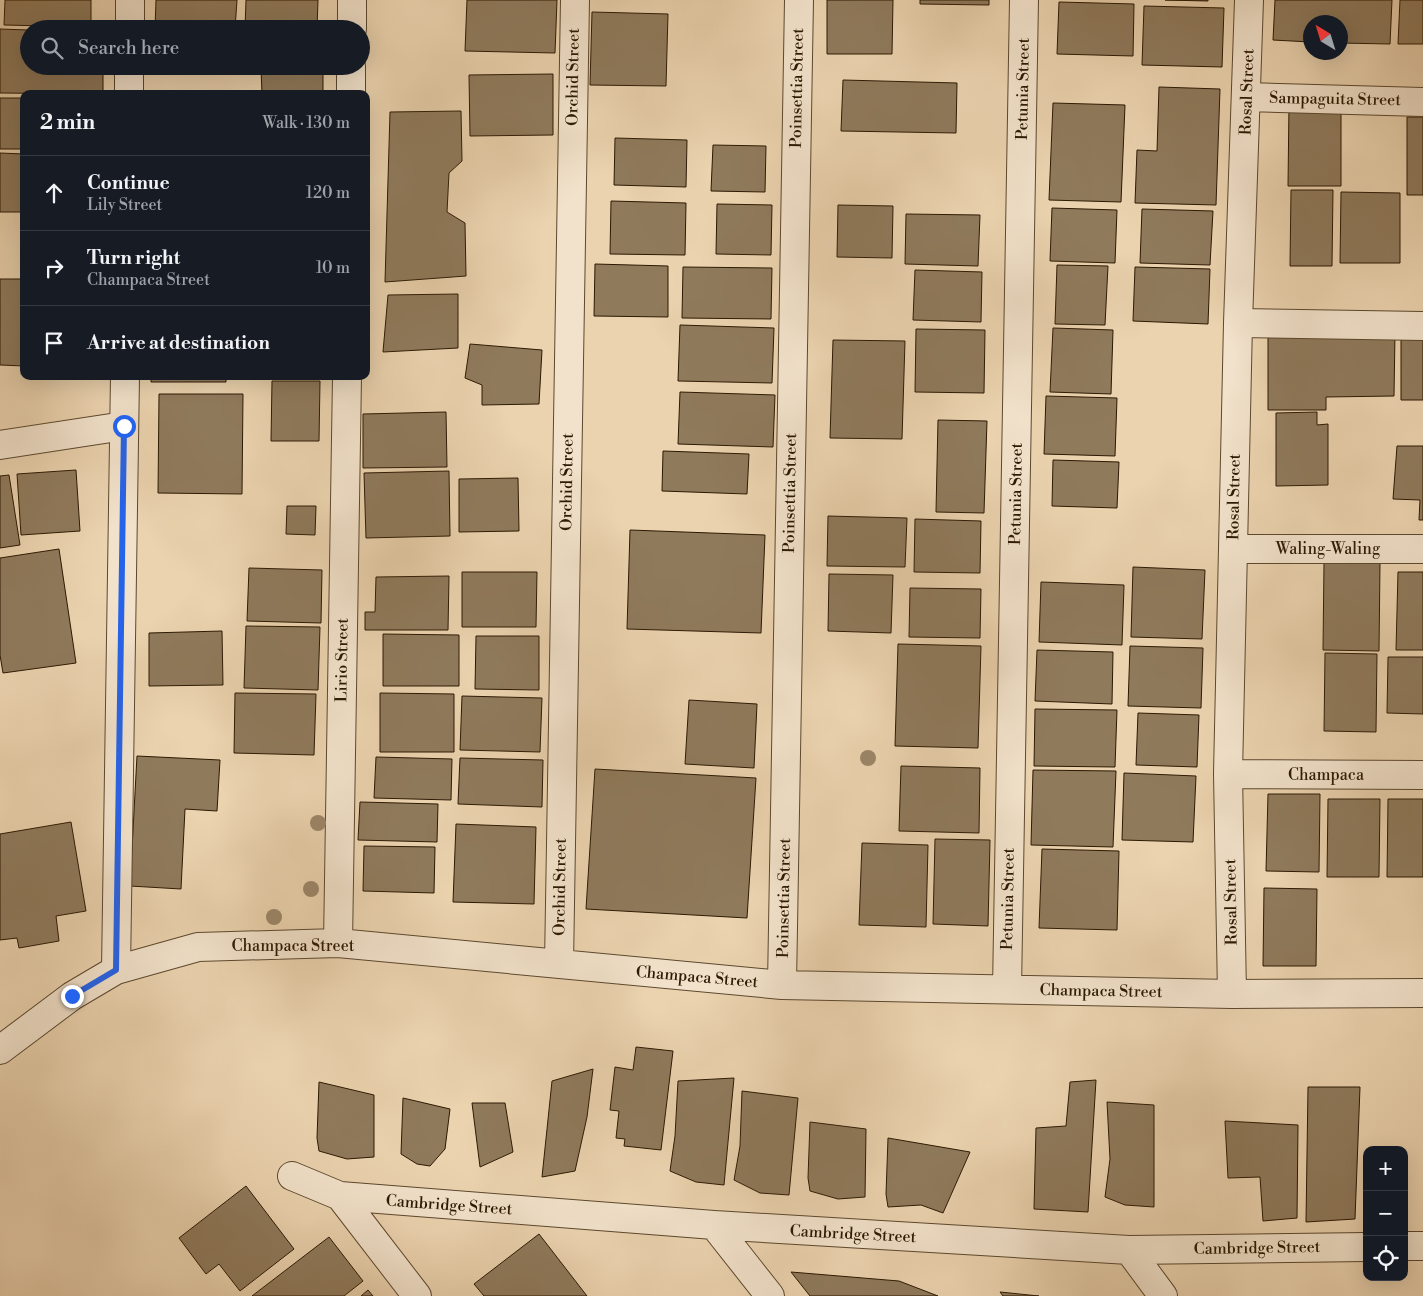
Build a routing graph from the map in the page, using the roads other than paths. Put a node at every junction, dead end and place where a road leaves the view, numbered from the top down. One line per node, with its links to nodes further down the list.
1 (130, 0): 7 (street)
2 (352, 0): 8 (street)
3 (575, 0): 26 (street, Orchid Street)
4 (799, 0): 28 (street, Poinsettia Street)
5 (1024, 0): 29 (street, Petunia Street)
6 (1249, 0): 13 (street, Rosal Street)
7 (130, 20)
8 (352, 20)
9 (129, 75): 11 (street)
10 (351, 75): 12 (street)
11 (129, 90)
12 (351, 90)
13 (1247, 97): 14 (street, Sampaguita Street); 15 (street, Rosal Street)
14 (1423, 102)
15 (1238, 323): 16 (street); 21 (street, Rosal Street)
16 (1423, 326)
17 (125, 380): 19 (street)
18 (347, 380): 25 (street, Lirio Street)
19 (124, 426): 20 (street); 27 (street)
20 (0, 445)
21 (1233, 549): 22 (street, Waling-Waling); 23 (street, Rosal Street)
22 (1423, 549)
23 (1228, 774): 24 (street, Champaca); 31 (street, Rosal Street)
24 (1423, 775)
25 (338, 944): 26 (street, Champaca Street); 27 (street, Champaca Street)
26 (559, 964): 28 (street, Champaca Street)
27 (116, 970): 32 (street, Champaca Street)
28 (782, 986): 29 (street, Champaca Street)
29 (1007, 989): 31 (street, Champaca Street)
30 (1423, 993): 31 (street, Champaca Street)
31 (1232, 994)
32 (0, 1050)
33 (292, 1176): 34 (street, Cambridge Street)
34 (340, 1196): 35 (street, Cambridge Street); 40 (street, Cambridge Street)
35 (714, 1225): 39 (street, Cambridge Street); 41 (street)
36 (1408, 1246): 37 (street)
37 (1423, 1246)
38 (1363, 1247): 39 (street, Cambridge Street)
39 (1129, 1250): 42 (street)
40 (417, 1296)
41 (770, 1296)
42 (1164, 1296)

